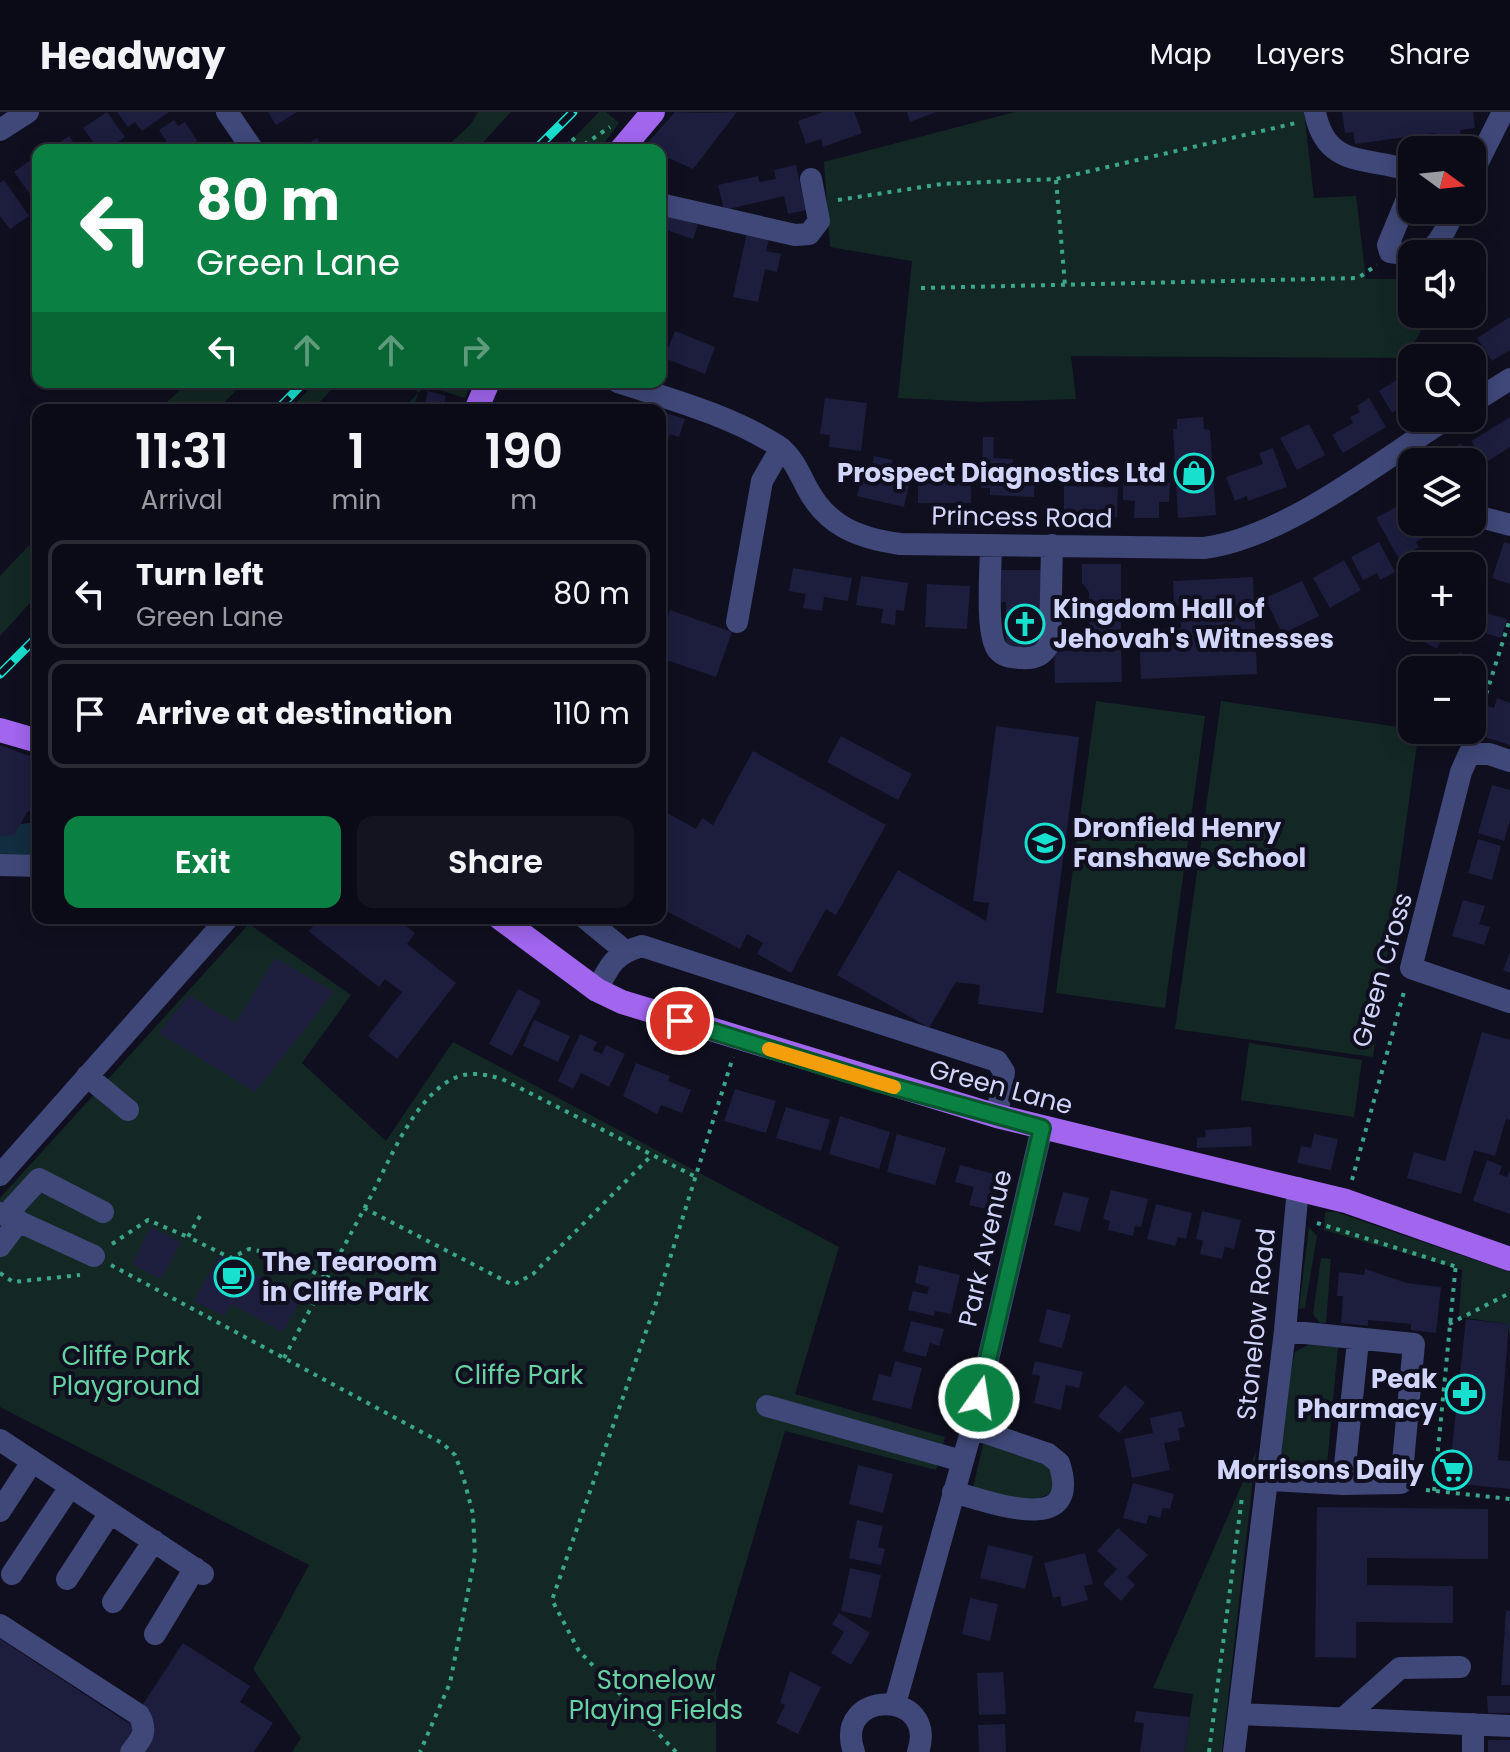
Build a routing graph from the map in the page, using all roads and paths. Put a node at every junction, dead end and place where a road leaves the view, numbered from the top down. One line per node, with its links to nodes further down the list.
1 (28, 112): 6 (street)
2 (227, 112): 8 (street)
3 (653, 112): 10 (main road)
4 (1503, 112): 11 (street)
5 (1316, 115): 12 (street); 14 (path)
6 (0, 130)
7 (572, 138): 9 (path)
8 (249, 144)
9 (578, 144)
10 (626, 144)
11 (1486, 146)
12 (1398, 166)
13 (811, 179): 16 (street)
14 (1056, 179): 15 (path); 20 (path)
15 (838, 200)
16 (666, 205)
17 (1398, 221): 18 (street)
18 (1398, 251)
19 (1398, 255): 20 (path)
20 (1065, 285): 21 (path)
21 (921, 288)
22 (1510, 379): 24 (street)
23 (634, 388): 26 (street, Princess Road)
24 (1486, 394)
25 (1426, 432): 30 (street, Princess Road)
26 (781, 448): 29 (street, Princess Road); 32 (street)
27 (1486, 519): 28 (street)
28 (1510, 525)
29 (991, 545): 30 (street, Princess Road); 30 (street)
30 (1052, 545)
31 (1510, 619): 35 (path)
32 (737, 622)
33 (0, 730): 34 (main road)
34 (32, 739)
35 (1469, 754): 36 (street); 43 (street, Green Cross)
36 (1510, 761)
37 (0, 865): 38 (street)
38 (32, 866)
39 (223, 924): 47 (street)
40 (508, 924): 44 (main road, Green Lane)
41 (592, 924): 42 (street)
42 (625, 951): 44 (street); 49 (street)
43 (1411, 968): 45 (street); 55 (path, Green Cross)
44 (597, 990): 46 (main road, Green Lane)
45 (1510, 1002)
46 (739, 1039): 49 (main road, Green Lane); 53 (path)
47 (87, 1076): 48 (street); 52 (street)
48 (128, 1110)
49 (997, 1116): 50 (main road, Green Lane)
50 (1042, 1128): 54 (main road, Green Lane); 77 (street, Park Avenue)
51 (652, 1155): 53 (path); 56 (path); 56 (path)
52 (0, 1175)
53 (696, 1177): 104 (path)
54 (1298, 1188): 55 (main road, Green Lane); 60 (street, Stonelow Road)
55 (1346, 1201): 62 (main road, Green Lane)
56 (364, 1208): 70 (path)
57 (103, 1212): 58 (street)
58 (9, 1216): 63 (street); 65 (street)
59 (200, 1216): 61 (path)
60 (1295, 1217): 66 (path); 73 (street, Stonelow Road)
61 (188, 1237): 65 (path); 70 (path)
62 (1459, 1241): 64 (main road, Green Lane); 66 (path)
63 (0, 1246)
64 (1510, 1259)
65 (97, 1267): 67 (path); 67 (path); 69 (path)
66 (1456, 1267): 68 (path); 72 (path)
67 (122, 1270): 75 (path)
68 (1469, 1270)
69 (0, 1273)
70 (326, 1278): 75 (path)
71 (1510, 1293): 72 (path)
72 (1449, 1324): 85 (path)
73 (1285, 1331): 74 (street); 81 (street, Stonelow Road)
74 (1358, 1341): 82 (street); 82 (street)
75 (284, 1358): 103 (path)
76 (767, 1406): 79 (street)
77 (972, 1428): 79 (street, Park Avenue); 86 (street)
78 (0, 1440): 80 (street)
79 (962, 1461): 86 (street, Park Avenue)
80 (32, 1462): 83 (street); 88 (street)
81 (1268, 1480): 82 (street); 98 (street, Stonelow Road)
82 (1343, 1484)
83 (70, 1487): 89 (street); 91 (street)
84 (1426, 1490): 85 (path)
85 (1434, 1491): 87 (path)
86 (953, 1492): 97 (street, Park Avenue)
87 (1510, 1499)
88 (0, 1511)
89 (110, 1513): 90 (street); 92 (street)
90 (154, 1541): 93 (street); 95 (street)
91 (12, 1574)
92 (67, 1579)
93 (113, 1602)
94 (0, 1625): 102 (street)
95 (155, 1634)
96 (1460, 1667): 99 (street)
97 (895, 1704): 105 (street); 106 (street)
98 (1240, 1714): 99 (street); 107 (street, Stonelow Road)
99 (1345, 1717): 100 (street)
100 (1473, 1724): 101 (street); 108 (street)
101 (1510, 1726)
102 (131, 1752)
103 (420, 1752)
104 (676, 1752)
105 (854, 1752)
106 (918, 1752)
107 (1234, 1752)
108 (1473, 1752)

